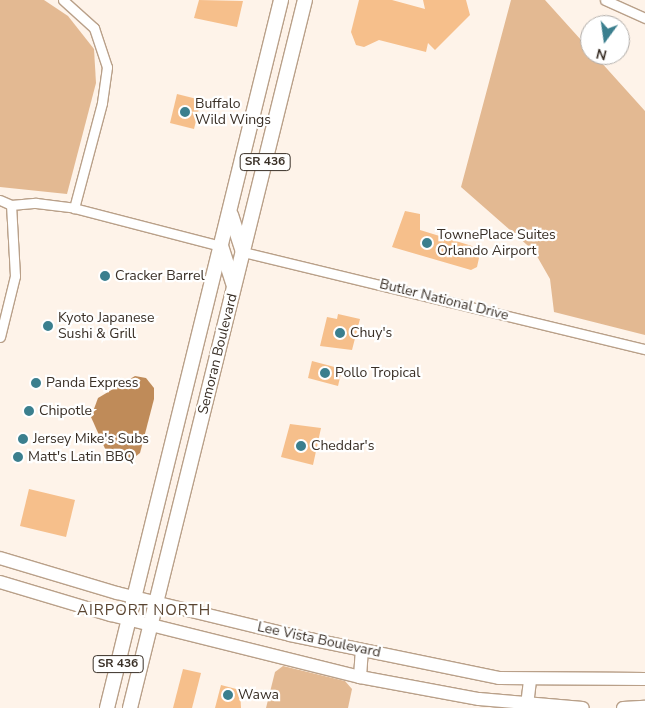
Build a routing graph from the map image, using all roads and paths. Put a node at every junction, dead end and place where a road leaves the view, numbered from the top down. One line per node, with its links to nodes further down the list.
1 (63, 0): 8 (street)
2 (281, 0): 9 (main road, Semoran Boulevard / SR 436)
3 (305, 0): 11 (main road, Semoran Boulevard / SR 436)
4 (604, 0): 5 (street)
5 (645, 18)
6 (0, 200): 7 (street)
7 (11, 205): 8 (street); 13 (street)
8 (74, 208): 10 (street)
9 (230, 209): 10 (main road, Semoran Boulevard / SR 436); 11 (main road)
10 (221, 246): 12 (main road); 17 (main road, Semoran Boulevard / SR 436)
11 (243, 252): 12 (main road, Semoran Boulevard / SR 436); 14 (street, Butler National Drive)
12 (234, 290): 18 (main road, Semoran Boulevard / SR 436)
13 (0, 337)
14 (645, 349)
15 (0, 558): 17 (street, Lee Vista Boulevard)
16 (0, 582): 19 (street, Lee Vista Boulevard)
17 (134, 598): 18 (street, Lee Vista Boulevard); 19 (main road, Semoran Boulevard / SR 436)
18 (157, 602): 20 (main road, Semoran Boulevard / SR 436); 21 (street, Lee Vista Boulevard)
19 (128, 620): 20 (street, Lee Vista Boulevard); 27 (main road, Semoran Boulevard / SR 436)
20 (151, 625): 22 (street, Lee Vista Boulevard); 28 (main road, Semoran Boulevard / SR 436)
21 (362, 651): 22 (street); 23 (street, Lee Vista Boulevard)
22 (360, 677): 25 (street, Lee Vista Boulevard)
23 (530, 679): 24 (street, Lee Vista Boulevard); 25 (street)
24 (645, 679)
25 (527, 705): 29 (street, Lee Vista Boulevard)
26 (645, 707): 30 (street)
27 (107, 708)
28 (130, 708)
29 (583, 708)
30 (623, 708)

